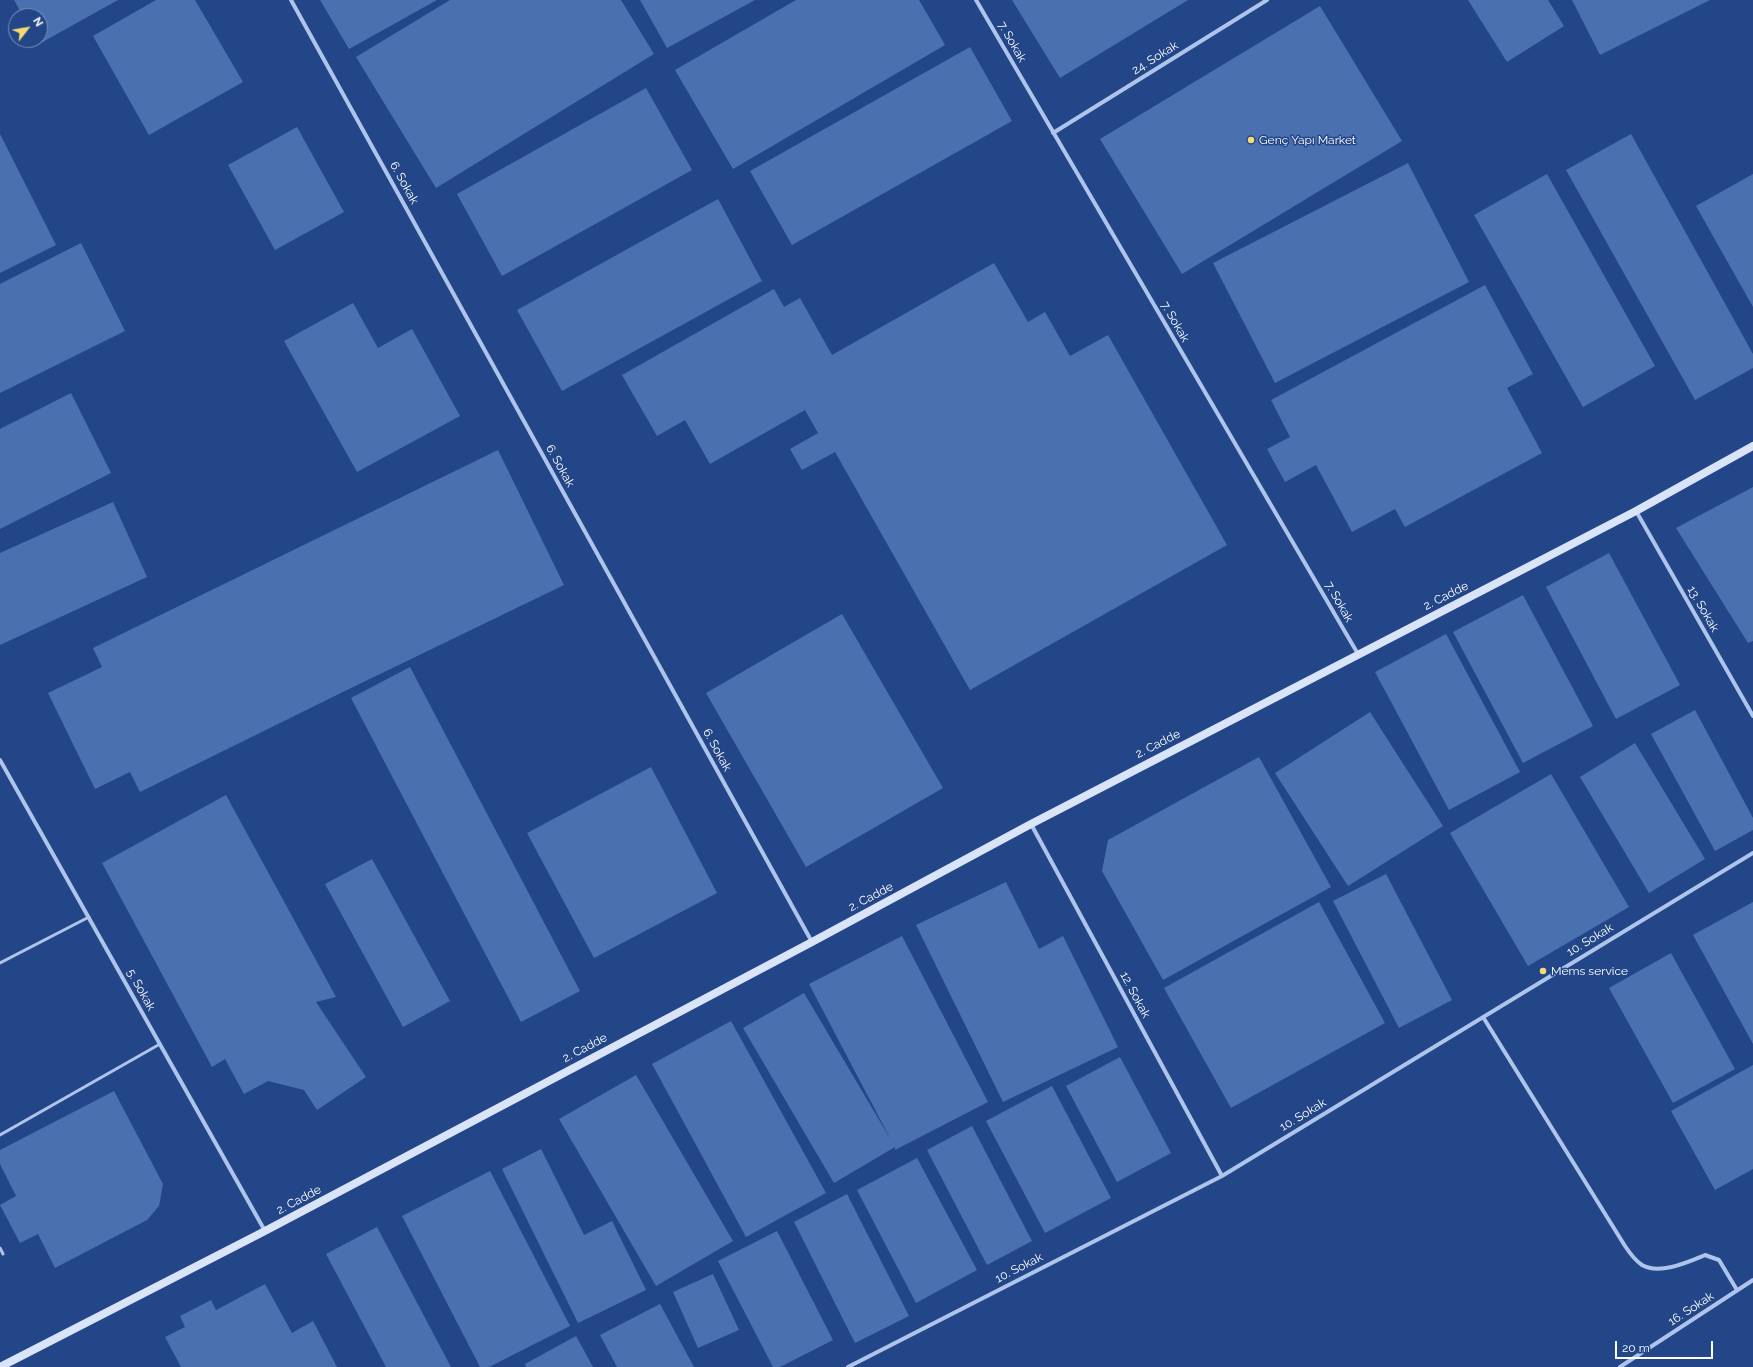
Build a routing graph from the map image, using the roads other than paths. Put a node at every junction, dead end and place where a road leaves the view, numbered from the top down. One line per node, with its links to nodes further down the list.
1 (291, 0): 13 (street, 6. Sokak)
2 (976, 0): 4 (street, 7. Sokak)
3 (1267, 0): 4 (street, 24. Sokak)
4 (1053, 133): 7 (street, 7. Sokak)
5 (1753, 446): 6 (street, 2. Cadde)
6 (1636, 511): 7 (street, 2. Cadde); 8 (street, 13. Sokak)
7 (1358, 654): 10 (street, 2. Cadde)
8 (1753, 716)
9 (0, 760): 12 (street, 5. Sokak)
10 (1031, 824): 13 (street, 2. Cadde); 18 (street, 12. Sokak)
11 (1753, 853): 15 (street, 10. Sokak)
12 (89, 917): 14 (lane); 16 (street, 5. Sokak)
13 (812, 942): 19 (street, 2. Cadde)
14 (0, 963)
15 (1483, 1016): 18 (street, 10. Sokak); 23 (street)
16 (160, 1044): 17 (lane); 19 (street, 5. Sokak)
17 (0, 1135)
18 (1222, 1176): 25 (street, 10. Sokak)
19 (265, 1231): 24 (street, 2. Cadde)
20 (0, 1248): 21 (lane)
21 (3, 1254)
22 (1753, 1280): 23 (street, 16. Sokak)
23 (1737, 1290): 26 (street, 16. Sokak)
24 (0, 1367)
25 (848, 1367)
26 (1620, 1367)

